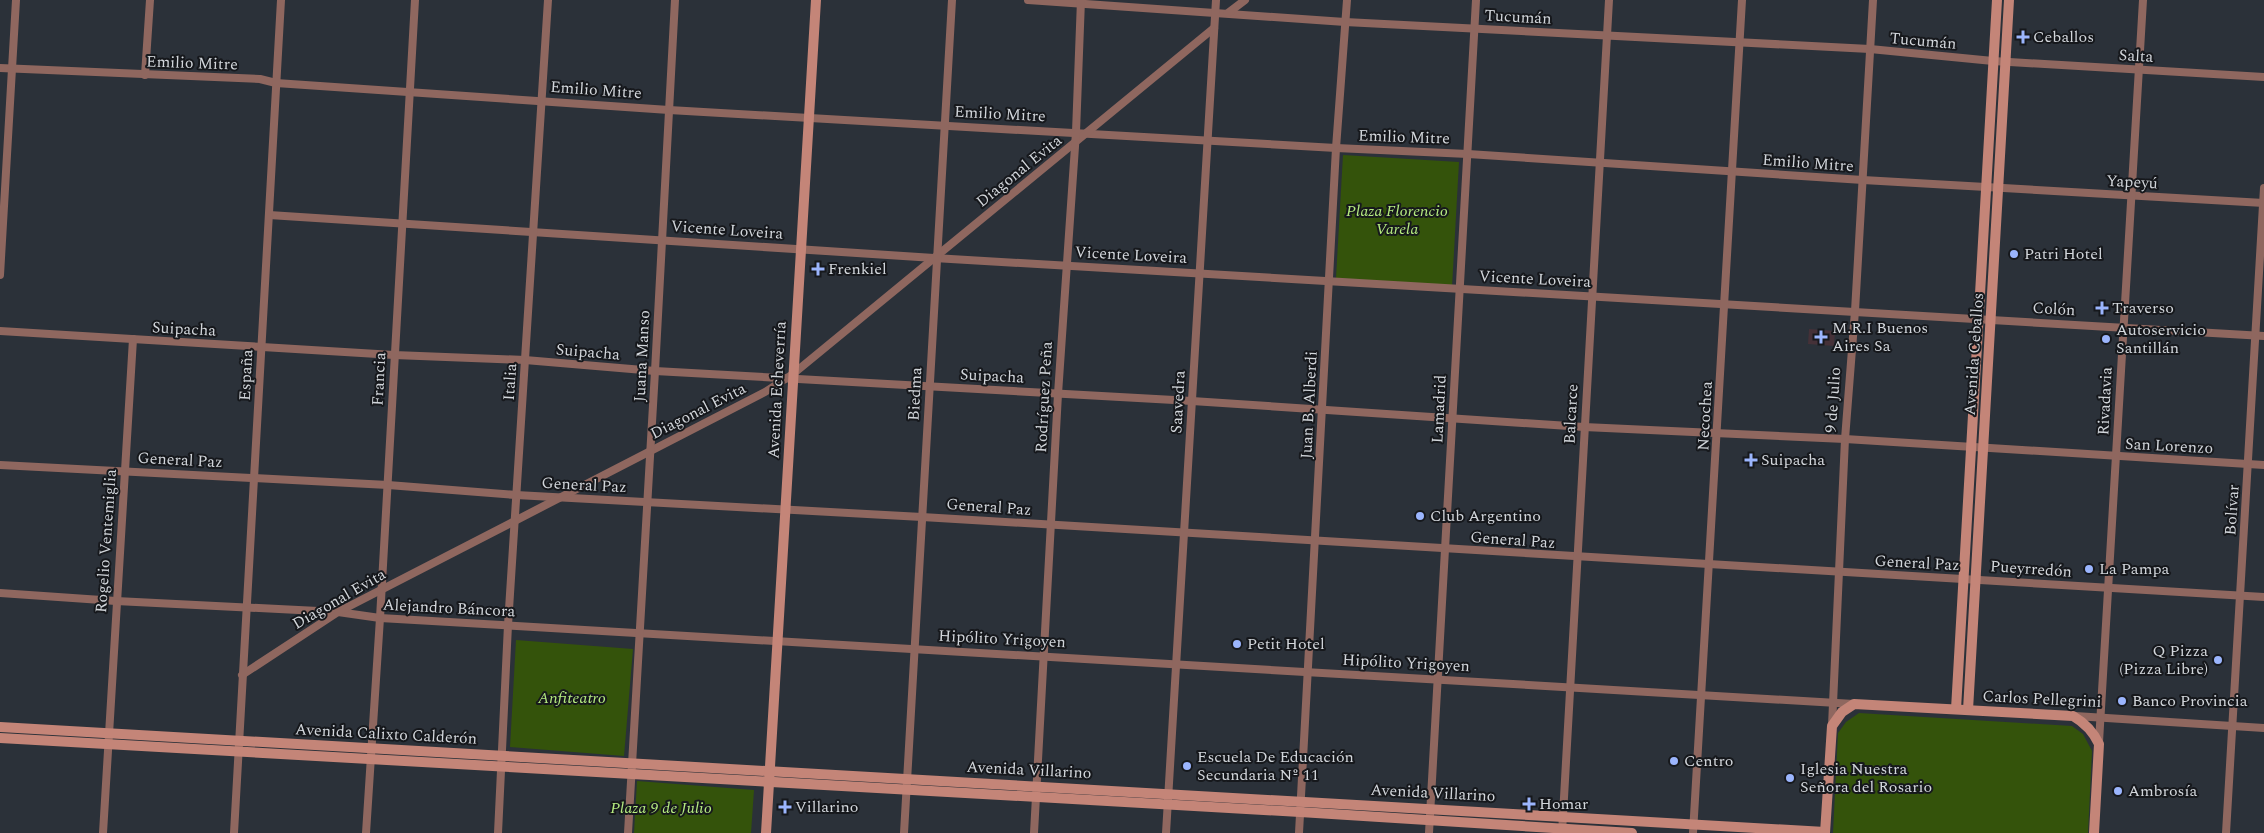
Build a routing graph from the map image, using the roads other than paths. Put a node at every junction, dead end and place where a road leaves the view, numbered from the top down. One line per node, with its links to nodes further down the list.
1 (16, 0): 32 (street)
2 (150, 0): 34 (street)
3 (281, 0): 36 (street, España)
4 (415, 0): 37 (street, Francia)
5 (548, 0): 38 (street, Italia)
6 (675, 0): 39 (street, Juana Manso)
7 (816, 0): 40 (main road, Avenida Echeverría)
8 (952, 0): 41 (street, Biedma)
9 (1028, 0): 20 (street, Tucumán)
10 (1216, 0): 21 (street, Saavedra)
11 (1245, 0): 22 (street)
12 (1346, 0): 23 (street, Juan B. Alberdi)
13 (1476, 0): 25 (street, Lamadrid)
14 (1609, 0): 26 (street, Balcarce)
15 (1742, 0): 27 (street, Necochea)
16 (1872, 0): 28 (street, 9 de Julio)
17 (1997, 0): 29 (main road, Avenida Ceballos)
18 (2009, 0): 30 (main road, Avenida Ceballos)
19 (2143, 0): 33 (street, Rivadavia)
20 (1081, 2): 21 (street, Tucumán); 42 (street, Rodríguez Peña)
21 (1215, 13): 22 (street, Tucumán); 24 (street, Saavedra)
22 (1228, 13): 23 (street, Tucumán)
23 (1345, 22): 25 (street, Tucumán); 46 (street, Juan B. Alberdi)
24 (1214, 28): 43 (street, Diagonal Evita); 44 (street, Saavedra)
25 (1474, 28): 26 (street, Tucumán); 47 (street, Lamadrid)
26 (1607, 35): 27 (street, Tucumán); 48 (street, Balcarce)
27 (1740, 42): 28 (street, Tucumán); 49 (street, Necochea)
28 (1870, 49): 29 (street, Tucumán); 50 (street, 9 de Julio)
29 (1993, 61): 30 (street, Tucumán); 51 (main road, Avenida Ceballos)
30 (2006, 62): 33 (street, Salta); 52 (main road, Avenida Ceballos)
31 (0, 68): 32 (street, Emilio Mitre)
32 (11, 69): 34 (street, Emilio Mitre); 64 (street)
33 (2138, 70): 35 (street, Salta); 54 (street, Rivadavia)
34 (145, 75): 36 (street, Emilio Mitre)
35 (2264, 77)
36 (276, 83): 37 (street, Emilio Mitre); 56 (street, España)
37 (410, 91): 38 (street, Emilio Mitre); 57 (street, Francia)
38 (542, 100): 39 (street, Emilio Mitre); 58 (street, Italia)
39 (669, 110): 40 (street, Emilio Mitre); 59 (street, Juana Manso)
40 (808, 118): 41 (street, Emilio Mitre); 60 (main road, Avenida Echeverría)
41 (945, 125): 42 (street, Emilio Mitre); 61 (street, Biedma)
42 (1076, 132): 43 (street, Emilio Mitre); 45 (street, Rodríguez Peña)
43 (1086, 132): 44 (street, Emilio Mitre); 45 (street, Diagonal Evita)
44 (1206, 141): 46 (street, Emilio Mitre); 63 (street, Saavedra)
45 (1076, 142): 61 (street, Diagonal Evita); 62 (street, Rodríguez Peña)
46 (1336, 148): 47 (street, Emilio Mitre); 65 (street, Juan B. Alberdi)
47 (1468, 154): 48 (street, Emilio Mitre); 66 (street, Lamadrid)
48 (1600, 162): 49 (street, Emilio Mitre); 67 (street, Balcarce)
49 (1733, 172): 50 (street, Emilio Mitre); 68 (street, Necochea)
50 (1863, 180): 51 (street, Emilio Mitre); 69 (street, 9 de Julio)
51 (1986, 187): 52 (street, Emilio Mitre); 70 (main road, Avenida Ceballos)
52 (1999, 188): 54 (street, Yapeyú); 71 (main road, Avenida Ceballos)
53 (2264, 188): 55 (street, Bolívar)
54 (2131, 196): 55 (street, Yapeyú); 72 (street, Rivadavia)
55 (2264, 203): 74 (street, Bolívar)
56 (269, 215): 57 (street, Vicente Loveira); 77 (street, España)
57 (403, 225): 58 (street, Vicente Loveira); 78 (street, Francia)
58 (533, 231): 59 (street, Vicente Loveira); 79 (street, Italia)
59 (662, 239): 60 (street, Vicente Loveira); 80 (street, Juana Manso)
60 (801, 248): 61 (street, Vicente Loveira); 81 (main road, Avenida Echeverría)
61 (936, 257): 62 (street, Vicente Loveira); 81 (street, Diagonal Evita); 82 (street, Biedma)
62 (1066, 265): 63 (street, Vicente Loveira); 83 (street, Rodríguez Peña)
63 (1199, 273): 65 (street, Vicente Loveira); 84 (street, Saavedra)
64 (0, 275)
65 (1328, 281): 66 (street, Vicente Loveira); 85 (street, Juan B. Alberdi)
66 (1460, 289): 67 (street, Vicente Loveira); 86 (street, Lamadrid)
67 (1591, 296): 68 (street, Vicente Loveira); 87 (street, Balcarce)
68 (1724, 303): 69 (street, Vicente Loveira); 88 (street, Necochea)
69 (1855, 311): 70 (street, Vicente Loveira); 89 (street, 9 de Julio)
70 (1978, 319): 71 (street, Vicente Loveira); 90 (main road, Avenida Ceballos)
71 (1991, 320): 72 (street, Colón); 91 (main road, Avenida Ceballos)
72 (2124, 327): 74 (street, Colón); 93 (street, Rivadavia)
73 (0, 331): 76 (street, Suipacha)
74 (2255, 336): 75 (street, Colón); 94 (street, Bolívar)
75 (2264, 336)
76 (133, 339): 77 (street, Suipacha); 97 (street, Rogelio Ventemiglia)
77 (261, 347): 78 (street, Suipacha); 98 (street, España)
78 (394, 355): 79 (street, Suipacha); 99 (street, Francia)
79 (525, 360): 80 (street, Suipacha); 100 (street, Italia)
80 (655, 372): 81 (street, Suipacha); 92 (street, Juana Manso)
81 (790, 377): 82 (street, Suipacha); 92 (street, Diagonal Evita); 103 (main road, Avenida Echeverría)
82 (930, 387): 83 (street, Suipacha); 104 (street, Biedma)
83 (1058, 394): 84 (street, Suipacha); 106 (street, Rodríguez Peña)
84 (1192, 400): 85 (street, Suipacha); 107 (street, Saavedra)
85 (1323, 410): 86 (street, Suipacha); 108 (street, Juan B. Alberdi)
86 (1452, 418): 87 (street, Suipacha); 109 (street, Lamadrid)
87 (1584, 427): 88 (street, Suipacha); 110 (street, Balcarce)
88 (1718, 433): 89 (street, Suipacha); 111 (street, Necochea)
89 (1845, 439): 90 (street, Suipacha); 112 (street, 9 de Julio)
90 (1971, 447): 91 (street, Suipacha); 113 (main road, Avenida Ceballos)
91 (1983, 448): 93 (street, San Lorenzo); 114 (main road, Avenida Ceballos)
92 (651, 450): 101 (street, Diagonal Evita); 102 (street, Juana Manso)
93 (2117, 457): 94 (street, San Lorenzo); 115 (street, Rivadavia)
94 (2248, 464): 95 (street, San Lorenzo); 118 (street, Bolívar)
95 (2264, 465)
96 (0, 466): 97 (street, General Paz)
97 (124, 470): 98 (street, General Paz); 120 (street, Rogelio Ventemiglia)
98 (254, 478): 99 (street, General Paz); 121 (street, España)
99 (388, 485): 100 (street, General Paz); 116 (street, Francia)
100 (516, 495): 101 (street, General Paz); 105 (street, Italia)
101 (559, 498): 102 (street, General Paz); 105 (street, Diagonal Evita)
102 (647, 502): 103 (street, General Paz); 125 (street, Juana Manso)
103 (785, 509): 104 (street, General Paz); 126 (main road, Avenida Echeverría)
104 (922, 517): 106 (street, General Paz); 127 (street, Biedma)
105 (515, 520): 116 (street, Diagonal Evita); 124 (street, Italia)
106 (1051, 525): 107 (street, General Paz); 128 (street, Rodríguez Peña)
107 (1185, 533): 108 (street, General Paz); 129 (street, Saavedra)
108 (1315, 541): 109 (street, General Paz); 130 (street, Juan B. Alberdi)
109 (1445, 549): 110 (street, General Paz); 132 (street, Lamadrid)
110 (1577, 558): 111 (street, General Paz); 133 (street, Balcarce)
111 (1710, 564): 112 (street, General Paz); 134 (street, Necochea)
112 (1840, 573): 113 (street, General Paz); 135 (street, 9 de Julio)
113 (1963, 579): 114 (street, General Paz); 137 (main road, Avenida Ceballos)
114 (1975, 579): 115 (street, Pueyrredón); 138 (main road, Avenida Ceballos)
115 (2108, 588): 118 (street, Pueyrredón); 140 (street, Rivadavia)
116 (381, 590): 122 (street, Diagonal Evita); 123 (street, Francia)
117 (0, 593): 120 (street, Alejandro Báncora)
118 (2240, 596): 119 (street, Pueyrredón); 142 (street, Bolívar)
119 (2264, 597)
120 (116, 601): 121 (street, Alejandro Báncora); 145 (street, Rogelio Ventemiglia)
121 (246, 607): 122 (street, Alejandro Báncora); 131 (street, España)
122 (338, 612): 123 (street, Alejandro Báncora); 131 (street, Diagonal Evita)
123 (380, 618): 124 (street, Alejandro Báncora); 150 (street, Francia)
124 (508, 625): 125 (street, Alejandro Báncora); 153 (street, Italia)
125 (640, 632): 126 (street, Alejandro Báncora); 154 (street, Juana Manso)
126 (777, 641): 127 (street, Hipólito Yrigoyen); 155 (main road, Avenida Echeverría)
127 (914, 649): 128 (street, Hipólito Yrigoyen); 156 (street, Biedma)
128 (1044, 656): 129 (street, Hipólito Yrigoyen); 157 (street, Rodríguez Peña)
129 (1177, 664): 130 (street, Hipólito Yrigoyen); 158 (street, Saavedra)
130 (1308, 673): 132 (street, Hipólito Yrigoyen); 161 (street, Juan B. Alberdi)
131 (242, 675): 147 (street, España)
132 (1438, 680): 133 (street, Hipólito Yrigoyen); 162 (street, Lamadrid)
133 (1571, 688): 134 (street, Hipólito Yrigoyen); 163 (street, Balcarce)
134 (1702, 695): 135 (street, Hipólito Yrigoyen); 165 (street, Necochea)
135 (1832, 702): 136 (street, Hipólito Yrigoyen); 141 (street, 9 de Julio)
136 (1854, 704): 137 (main road, Hipólito Yrigoyen); 141 (main road)
137 (1956, 709): 138 (main road, Hipólito Yrigoyen)
138 (1968, 710): 139 (main road, Carlos Pellegrini)
139 (2073, 716): 140 (street, Carlos Pellegrini); 149 (main road)
140 (2100, 717): 142 (street, Carlos Pellegrini); 149 (street, Rivadavia)
141 (1832, 726): 179 (main road, 9 de Julio)
142 (2232, 726): 144 (street, Carlos Pellegrini); 181 (street, Bolívar)
143 (0, 727): 145 (main road, Avenida Calixto Calderón)
144 (2264, 728)
145 (108, 733): 147 (main road, Avenida Calixto Calderón); 148 (street, Rogelio Ventemiglia)
146 (0, 738): 148 (main road, Avenida Calixto Calderón)
147 (240, 741): 150 (main road, Avenida Calixto Calderón); 151 (street, España)
148 (108, 744): 151 (main road, Avenida Calixto Calderón); 167 (street, Rogelio Ventemiglia)
149 (2099, 744): 180 (main road, Rivadavia)
150 (371, 748): 152 (street, Francia); 153 (main road, Avenida Calixto Calderón)
151 (239, 752): 152 (main road, Avenida Calixto Calderón); 168 (street, España)
152 (371, 760): 153 (main road, Avenida Calixto Calderón); 169 (street, Francia)
153 (502, 761): 154 (main road, Avenida Calixto Calderón); 170 (street, Italia)
154 (631, 769): 155 (main road, Avenida Calixto Calderón); 171 (street, Juana Manso)
155 (769, 776): 156 (main road, Avenida Villarino); 172 (main road, Avenida Echeverría)
156 (907, 784): 157 (main road, Avenida Villarino); 159 (main road, Avenida Villarino); 173 (street, Biedma)
157 (1037, 785): 158 (main road, Avenida Villarino); 159 (street, Rodríguez Peña)
158 (1169, 793): 160 (street, Saavedra); 161 (main road, Avenida Villarino)
159 (1036, 796): 160 (main road, Avenida Villarino); 174 (street, Rodríguez Peña)
160 (1168, 805): 161 (main road, Avenida Villarino); 175 (street, Saavedra)
161 (1300, 806): 162 (main road, Avenida Villarino); 164 (main road, Avenida Villarino); 176 (street, Juan B. Alberdi)
162 (1430, 808): 163 (main road, Avenida Villarino); 164 (street, Lamadrid)
163 (1563, 816): 165 (main road, Avenida Villarino); 166 (street, Balcarce)
164 (1430, 820): 166 (main road, Avenida Villarino); 177 (street, Lamadrid)
165 (1694, 828): 179 (main road, Avenida Villarino)
166 (1562, 831): 178 (main road, Avenida Villarino)
167 (103, 833)
168 (234, 833)
169 (366, 833)
170 (498, 833)
171 (628, 833)
172 (766, 833)
173 (904, 833)
174 (1034, 833)
175 (1166, 833)
176 (1299, 833)
177 (1429, 833)
178 (1632, 833)
179 (1826, 833)
180 (2094, 833)
181 (2226, 833)

